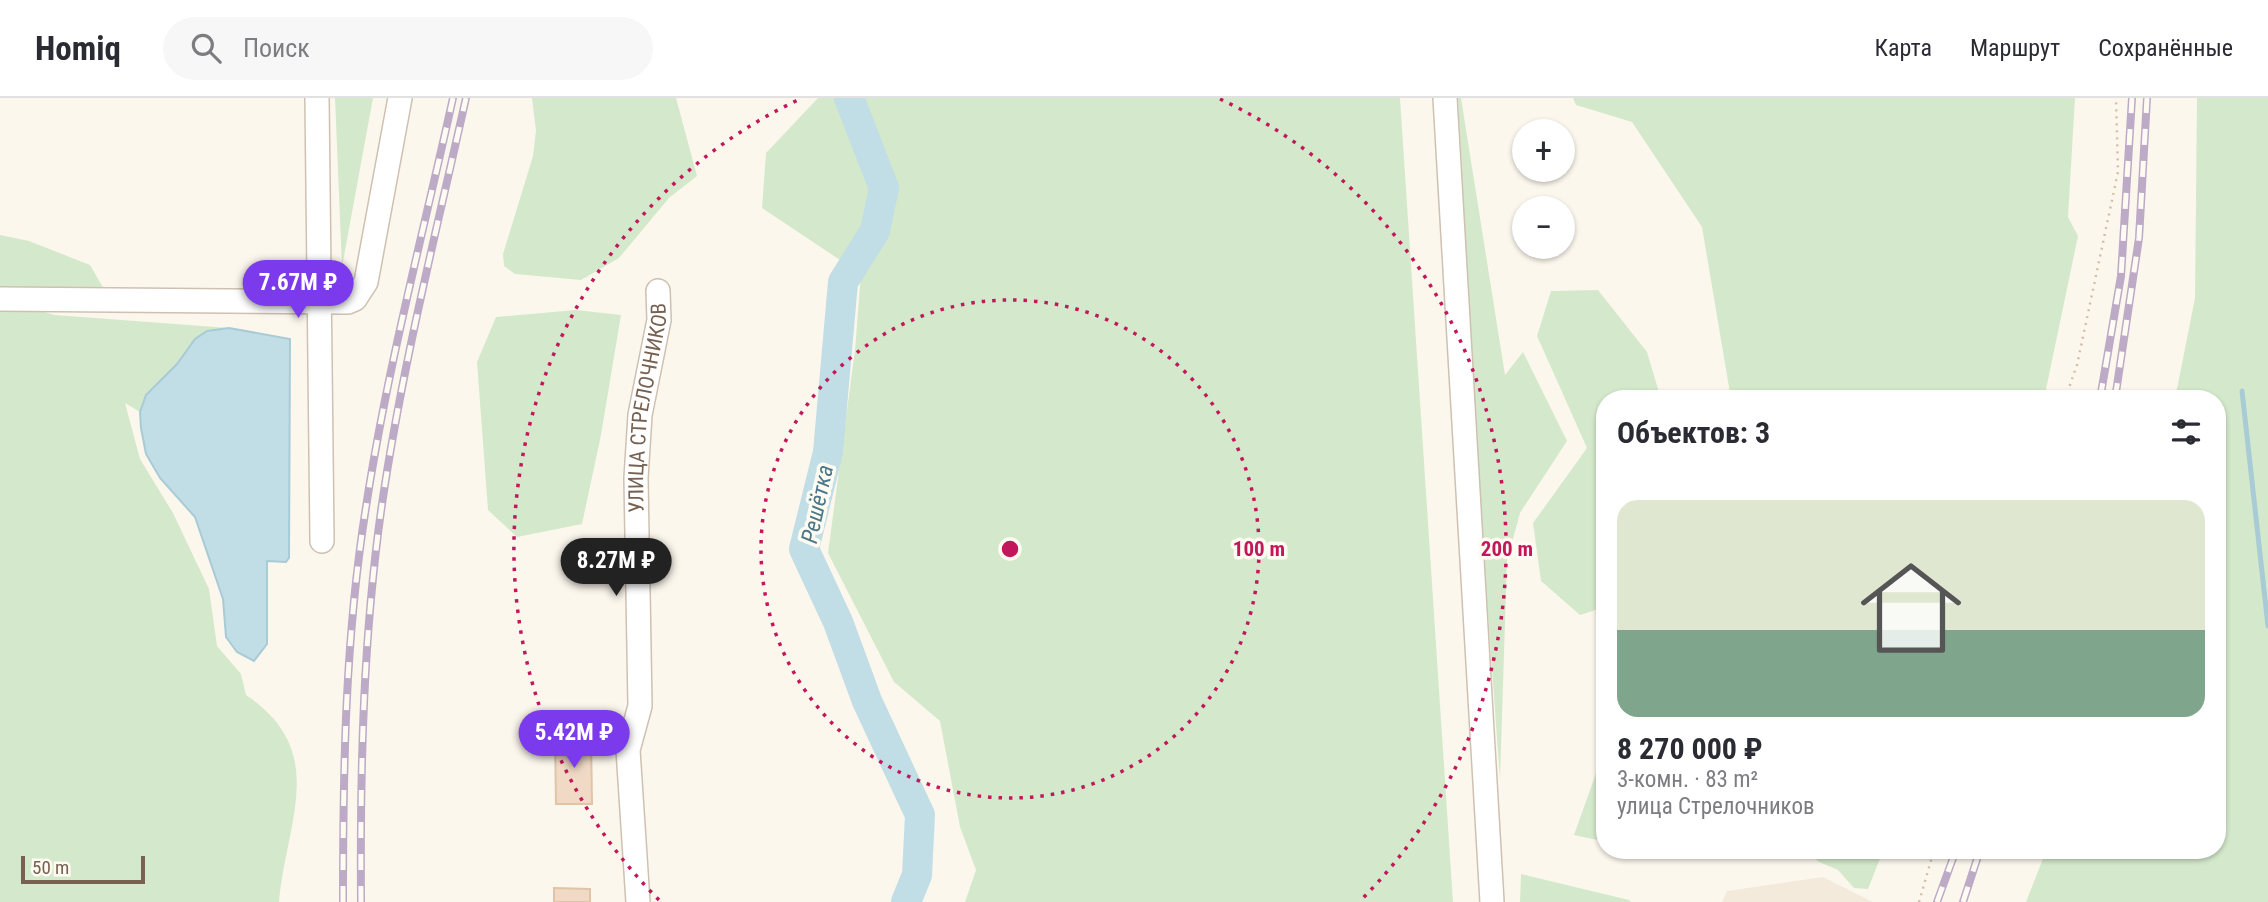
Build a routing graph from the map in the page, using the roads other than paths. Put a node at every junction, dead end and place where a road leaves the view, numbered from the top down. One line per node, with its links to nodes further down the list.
1 (317, 98): 6 (street)
2 (400, 98): 6 (street)
3 (1445, 98): 9 (street)
4 (658, 291): 8 (street, УЛИЦА СТРЕЛОЧНИКОВ)
5 (0, 299): 6 (street)
6 (320, 302): 7 (street)
7 (322, 541)
8 (638, 902)
9 (1492, 902)

